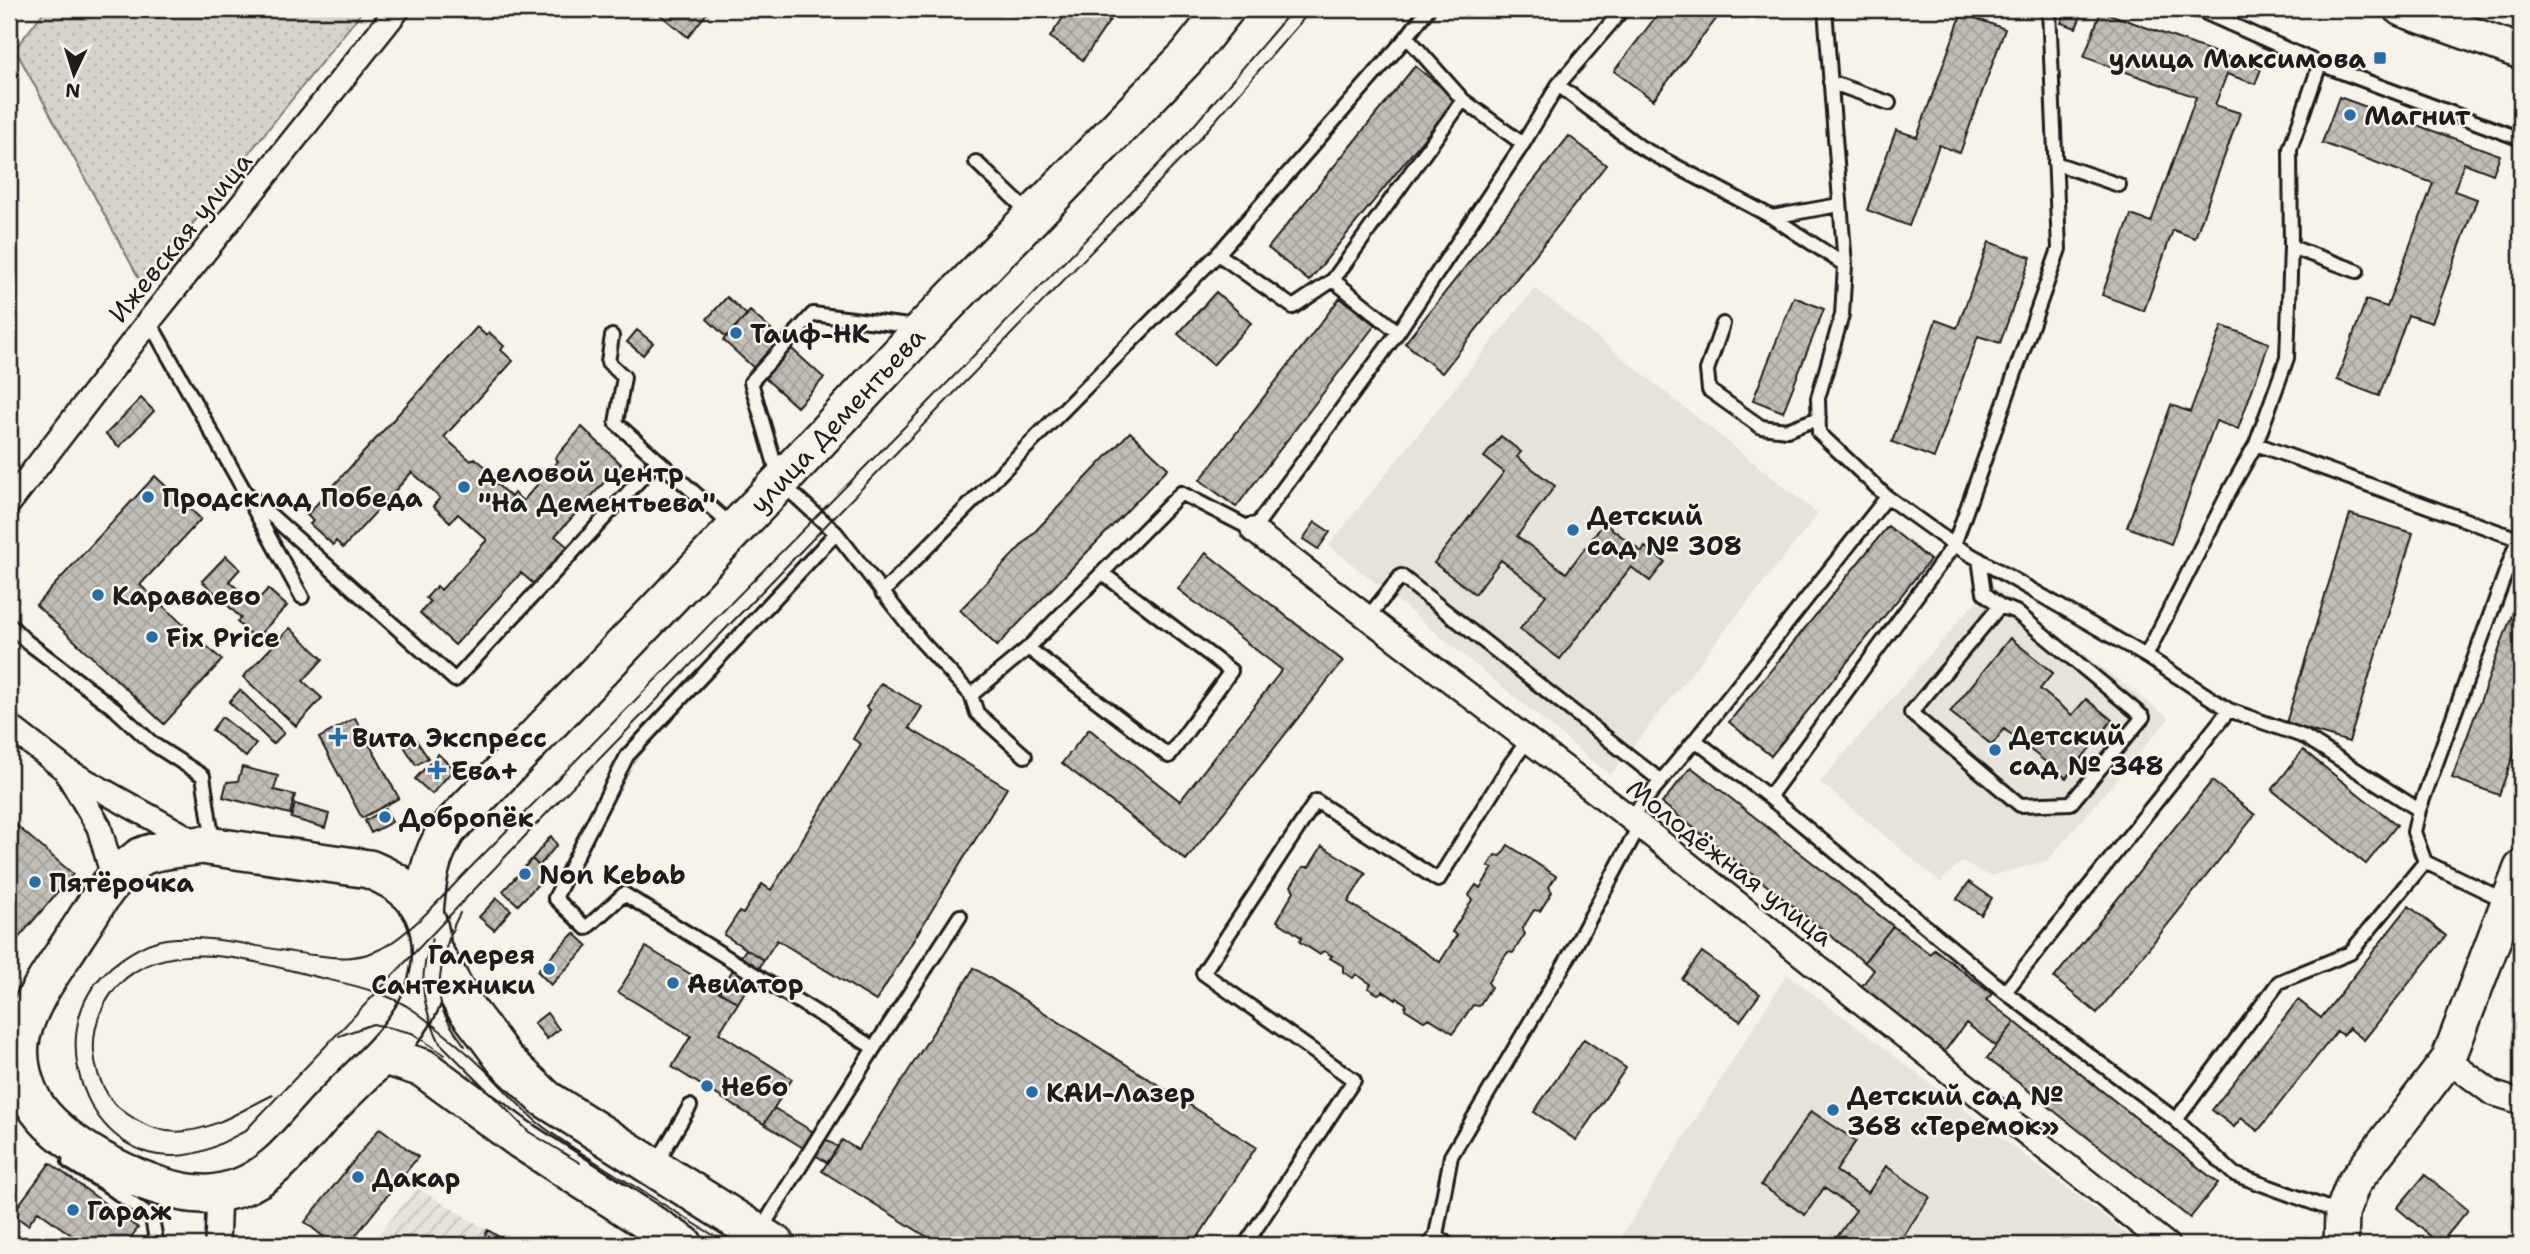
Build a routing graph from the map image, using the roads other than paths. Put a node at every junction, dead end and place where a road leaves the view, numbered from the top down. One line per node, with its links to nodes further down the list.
1 (398, 9): 29 (street, Ижевская улица)
2 (1225, 9): 22 (main road, улица Дементьева)
3 (1428, 9): 9 (lane)
4 (1623, 9): 13 (lane)
5 (1825, 9): 12 (lane)
6 (2049, 9): 19 (lane)
7 (2197, 9): 11 (lane)
8 (2401, 9): 10 (street)
9 (1407, 37): 14 (lane); 25 (lane)
10 (2521, 52)
11 (2320, 64): 16 (lane); 24 (lane)
12 (1830, 82): 15 (lane); 21 (lane)
13 (1558, 85): 17 (lane); 23 (lane)
14 (1463, 100): 17 (lane); 28 (lane)
15 (1889, 103)
16 (2519, 137)
17 (1523, 144): 32 (lane)
18 (976, 162): 22 (lane)
19 (2055, 163): 20 (lane); 45 (lane)
20 (2119, 185)
21 (1839, 205): 23 (lane); 26 (lane)
22 (1034, 217): 31 (main road, улица Дементьева)
23 (1772, 217): 26 (lane)
24 (2291, 247): 27 (lane); 35 (lane)
25 (1218, 254): 28 (lane); 48 (lane)
26 (1845, 265): 34 (lane)
27 (2357, 271)
28 (1333, 280): 32 (lane)
29 (149, 321): 38 (lane); 40 (street, Ижевская улица)
30 (1723, 324): 34 (lane)
31 (924, 328): 37 (main road, улица Дементьева); 37 (lane)
32 (1398, 332): 42 (lane)
33 (612, 336): 36 (lane)
34 (1819, 418): 39 (lane)
35 (2256, 444): 44 (lane); 54 (lane)
36 (657, 461): 38 (lane); 41 (lane)
37 (780, 482): 41 (main road, улица Дементьева); 43 (lane)
38 (245, 492): 49 (lane)
39 (1887, 497): 45 (lane); 59 (lane)
40 (9, 503)
41 (736, 529): 66 (main road, улица Дементьева)
42 (1253, 530): 47 (lane); 51 (street, Молодёжная улица)
43 (836, 533): 48 (lane); 77 (lane)
44 (2520, 535): 64 (lane)
45 (1954, 545): 46 (lane); 63 (lane)
46 (1979, 559): 50 (lane); 54 (lane)
47 (1102, 573): 53 (lane); 53 (lane)
48 (882, 593): 55 (lane)
49 (302, 597)
50 (2000, 606): 50 (lane)
51 (1368, 617): 58 (street, Молодёжная улица); 62 (lane)
52 (9, 624): 67 (lane)
53 (1028, 648): 55 (lane)
54 (2146, 656): 56 (lane)
55 (971, 695): 60 (lane)
56 (2229, 710): 64 (lane); 76 (lane)
57 (9, 726): 61 (street)
58 (1528, 740): 65 (street, Молодёжная улица); 93 (lane)
59 (1695, 740): 62 (lane); 63 (lane)
60 (1026, 756)
61 (66, 770): 67 (street); 71 (street)
62 (1661, 781): 65 (lane)
63 (1769, 797): 76 (lane)
64 (2419, 810): 68 (lane)
65 (1635, 822): 89 (lane); 95 (street, Молодёжная улица)
66 (447, 830): 70 (main road, улица Дементьева); 73 (main road, улица Дементьева)
67 (207, 846): 70 (main road, улица Дементьева); 71 (main road, улица Дементьева)
68 (2425, 862): 72 (lane); 83 (lane)
69 (2521, 868): 72 (street)
70 (369, 869): 73 (main road, улица Дементьева)
71 (114, 880): 80 (main road, улица Дементьева)
72 (2508, 903): 79 (street)
73 (424, 913): 75 (main road, улица Дементьева)
74 (960, 916): 77 (lane)
75 (433, 951): 78 (main road, улица Дементьева); 85 (main road)
76 (2005, 992): 83 (lane)
77 (874, 1048): 88 (lane)
78 (382, 1055): 86 (main road, улица Дементьева); 92 (main road)
79 (2448, 1060): 81 (street); 87 (street)
80 (16, 1080): 84 (main road, улица Дементьева)
81 (2521, 1102)
82 (690, 1106): 85 (lane)
83 (2176, 1120): 87 (lane)
84 (74, 1143): 86 (main road, улица Дементьева); 90 (lane)
85 (655, 1168): 88 (main road)
86 (219, 1192): 91 (street)
87 (2341, 1229)
88 (767, 1240)
89 (1432, 1240): 94 (lane)
90 (152, 1245)
91 (217, 1245)
92 (684, 1245)
93 (1245, 1245)
94 (1448, 1245)
95 (2167, 1245)

